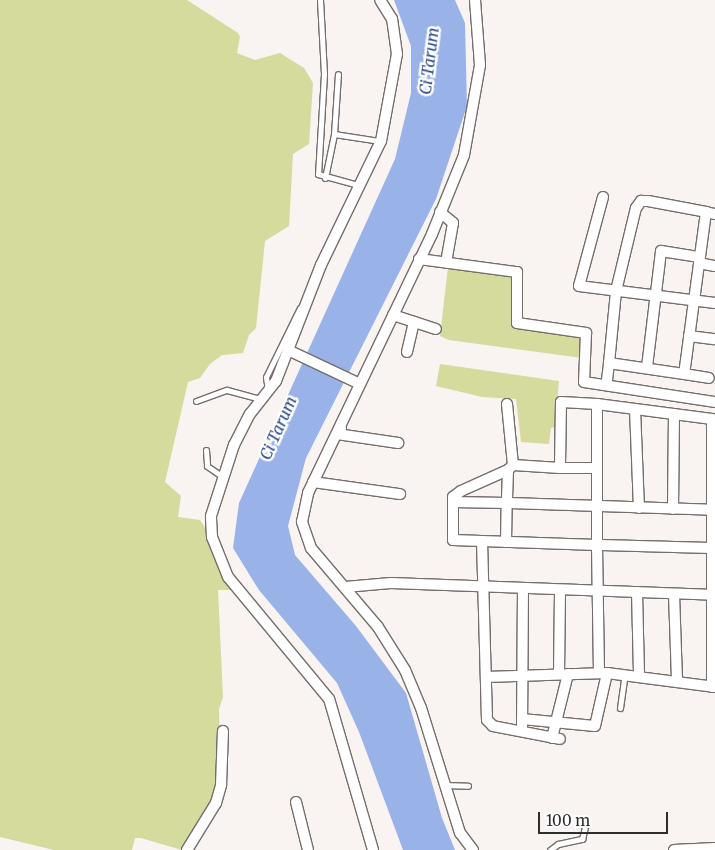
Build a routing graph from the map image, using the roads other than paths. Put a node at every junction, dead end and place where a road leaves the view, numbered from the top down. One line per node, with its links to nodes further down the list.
1 (320, 0): 7 (lane)
2 (380, 0): 6 (street)
3 (475, 0): 10 (street)
4 (338, 74): 5 (lane)
5 (334, 134): 6 (lane); 7 (lane)
6 (381, 141): 8 (street)
7 (325, 178): 8 (lane)
8 (358, 186): 17 (street)
9 (603, 197): 16 (street)
10 (440, 212): 12 (street); 14 (street)
11 (710, 213): 13 (street); 16 (street)
12 (419, 259): 14 (street); 21 (street)
13 (699, 260): 15 (street); 18 (street); 19 (street)
14 (446, 262): 38 (street)
15 (715, 266)
16 (616, 291): 18 (street); 29 (street)
17 (312, 292): 27 (street); 35 (lane)
18 (653, 296): 19 (street); 30 (street)
19 (694, 300): 20 (street); 25 (street)
20 (715, 303)
21 (393, 315): 22 (street); 24 (street)
22 (414, 322): 23 (street); 28 (street)
23 (436, 329)
24 (382, 334): 34 (street); 44 (street)
25 (689, 336): 26 (street); 31 (street)
26 (715, 339)
27 (292, 352): 34 (street); 35 (street)
28 (407, 352)
29 (609, 363): 30 (street); 33 (street)
30 (647, 367): 31 (street)
31 (684, 374): 32 (street)
32 (709, 378)
33 (607, 380)
34 (356, 382): 44 (street)
35 (269, 392): 36 (street)
36 (261, 399): 37 (lane); 50 (street)
37 (196, 401)
38 (715, 402)
39 (507, 404): 47 (street)
40 (597, 404): 41 (street); 48 (street); 49 (street)
41 (635, 410): 42 (street); 56 (street)
42 (674, 414): 43 (street); 57 (street)
43 (714, 420): 58 (street)
44 (337, 434): 45 (street); 51 (street)
45 (398, 443)
46 (206, 450): 50 (lane)
47 (511, 468): 48 (street); 53 (street); 54 (street)
48 (560, 468): 49 (street)
49 (597, 468): 55 (street)
50 (222, 476): 93 (street)
51 (313, 482): 52 (street); 65 (street)
52 (400, 494)
53 (453, 502): 54 (street); 60 (street)
54 (507, 503): 55 (street); 59 (street)
55 (597, 506): 56 (street); 63 (street)
56 (639, 508): 57 (street)
57 (673, 509): 58 (street)
58 (714, 510): 64 (street)
59 (506, 542): 60 (street); 61 (street)
60 (482, 544): 61 (street); 62 (street); 66 (street)
61 (546, 546): 63 (street)
62 (456, 547)
63 (597, 548): 64 (street); 69 (street)
64 (714, 550): 72 (street)
65 (345, 586): 66 (street); 86 (street)
66 (483, 588): 67 (street); 78 (street)
67 (523, 589): 68 (street); 74 (street)
68 (560, 591): 69 (street); 75 (street)
69 (598, 591): 70 (street); 73 (street)
70 (637, 592): 71 (street); 77 (street)
71 (674, 594): 72 (street); 79 (street)
72 (714, 595): 80 (street)
73 (603, 673): 75 (street); 76 (street); 83 (street)
74 (521, 674): 75 (street); 78 (street); 82 (street)
75 (563, 674): 83 (street)
76 (625, 674): 77 (street); 81 (lane)
77 (639, 675): 79 (street)
78 (486, 677): 85 (street)
79 (677, 680): 80 (street)
80 (714, 687)
81 (620, 708)
82 (522, 719): 83 (street); 85 (street)
83 (556, 724): 85 (street)
84 (222, 731): 91 (street)
85 (522, 731)
86 (444, 785): 87 (lane); 94 (street)
87 (468, 786)
88 (296, 802): 92 (street)
89 (586, 823): 95 (lane)
90 (715, 848): 96 (street)
91 (187, 850)
92 (308, 850)
93 (373, 850)
94 (473, 850)
95 (550, 850)
96 (674, 850)

